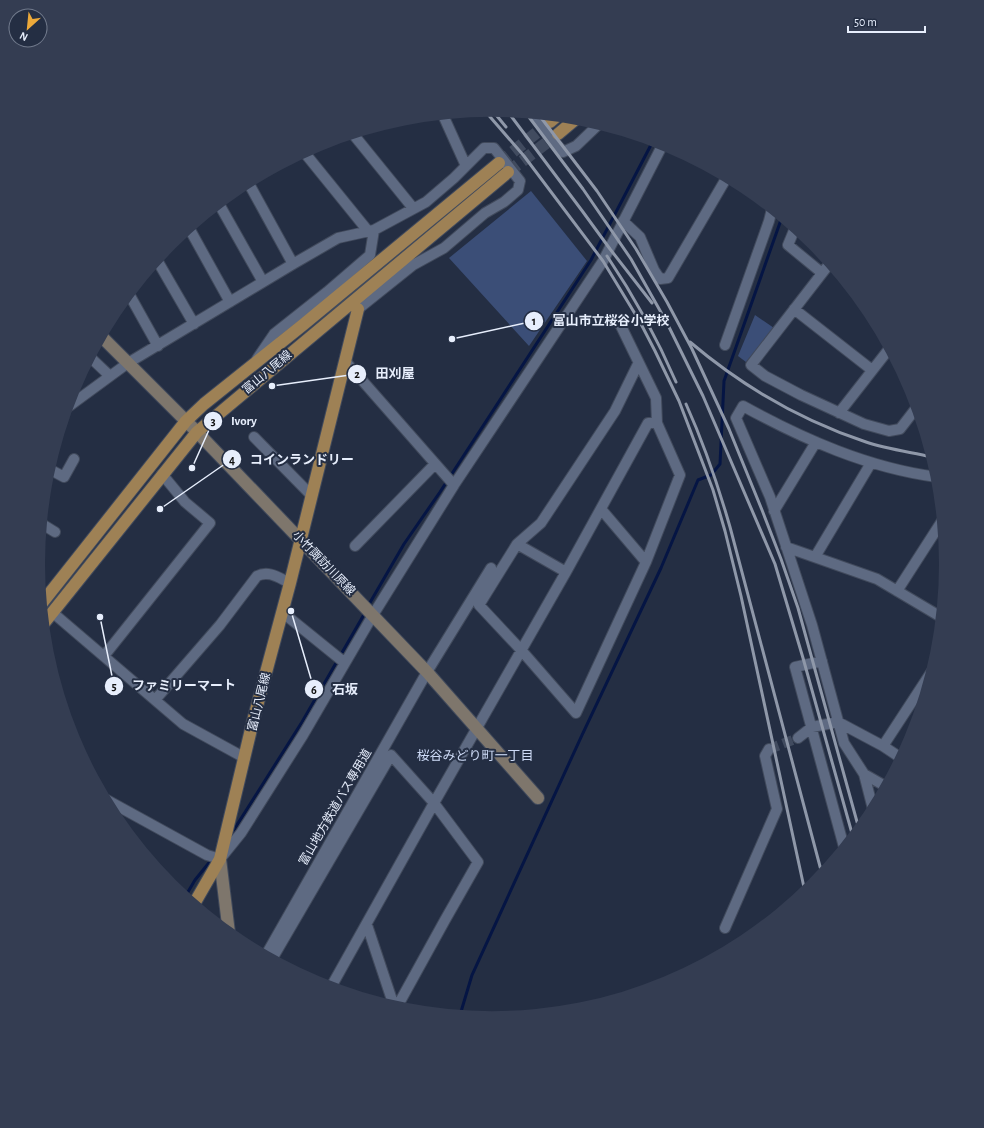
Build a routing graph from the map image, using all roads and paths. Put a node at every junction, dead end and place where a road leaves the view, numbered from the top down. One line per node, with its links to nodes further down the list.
1 (445, 120): 9 (street)
2 (537, 120): 4 (street)
3 (569, 124): 5 (main road)
4 (594, 129)
5 (558, 134)
6 (356, 138): 13 (street)
7 (660, 150): 15 (street)
8 (308, 157): 16 (street)
9 (466, 166): 13 (street); 26 (street)
10 (724, 182): 15 (street)
11 (251, 188): 19 (street)
12 (221, 208): 23 (street)
13 (413, 208): 16 (street)
14 (771, 214): 31 (street)
15 (623, 221): 55 (street)
16 (371, 230): 19 (street); 37 (street)
17 (192, 233): 25 (street)
18 (793, 233): 22 (street)
19 (293, 264): 23 (street)
20 (160, 265): 29 (street)
21 (826, 267): 22 (street)
22 (822, 273): 27 (street)
23 (263, 282): 25 (street)
24 (132, 298): 32 (street)
25 (230, 302): 29 (street)
26 (358, 309): 35 (main road, 富山八尾線)
27 (794, 310): 39 (street); 43 (street)
28 (619, 322): 38 (street)
29 (194, 324): 32 (street)
30 (105, 340): 36 (main road, 小竹諏訪川原線)
31 (725, 345)
32 (158, 346): 36 (street)
33 (886, 353): 39 (street)
34 (94, 361): 40 (street)
35 (346, 362): 51 (street); 56 (main road, 富山八尾線)
36 (128, 363): 40 (street); 44 (main road, 小竹諏訪川原線)
37 (254, 364): 44 (main road, 富山八尾線); 46 (main road, 富山八尾線)
38 (638, 364): 45 (street); 63 (street)
39 (872, 370): 43 (street)
40 (110, 376): 41 (street)
41 (76, 401)
42 (912, 412): 43 (street)
43 (839, 413)
44 (186, 421): 46 (main road, 小竹諏訪川原線); 72 (main road, 富山八尾線)
45 (657, 423): 57 (street); 67 (street)
46 (197, 432): 53 (main road, 富山八尾線); 62 (main road, 小竹諏訪川原線)
47 (254, 437): 56 (street)
48 (816, 442): 50 (street); 58 (street); 58 (street)
49 (74, 459): 52 (street)
50 (871, 463): 54 (street); 66 (street)
51 (435, 464): 55 (street); 64 (street)
52 (55, 472)
53 (162, 474): 73 (main road, 富山八尾線); 79 (street)
54 (930, 476)
55 (454, 485): 76 (street)
56 (312, 496): 62 (main road, 富山八尾線)
57 (601, 509): 67 (street); 69 (street)
58 (774, 511): 65 (street)
59 (47, 527): 61 (street)
60 (937, 528): 71 (street)
61 (55, 532)
62 (301, 539): 70 (main road, 富山八尾線); 76 (main road, 小竹諏訪川原線)
63 (517, 544): 69 (street); 78 (street)
64 (355, 546)
65 (786, 547): 66 (street); 80 (street)
66 (815, 557): 71 (street)
67 (646, 562): 78 (street)
68 (491, 568): 82 (street, 富山地方鉄道バス専用道)
69 (566, 572): 78 (street)
70 (290, 583): 74 (main road, 富山八尾線); 84 (street)
71 (896, 591): 75 (street)
72 (46, 597)
73 (52, 612): 77 (main road, 富山八尾線); 79 (street)
74 (282, 612): 81 (street); 92 (main road, 富山八尾線)
75 (936, 614)
76 (373, 615): 81 (street); 82 (main road, 小竹諏訪川原線)
77 (48, 617)
78 (522, 651): 87 (street)
79 (104, 656): 84 (street)
80 (822, 661): 85 (street); 86 (street)
81 (345, 663): 100 (street)
82 (428, 672): 87 (main road, 小竹諏訪川原線); 105 (street, 富山地方鉄道バス専用道)
83 (922, 686): 89 (street)
84 (155, 700): 92 (street)
85 (838, 722): 86 (street); 89 (street); 93 (street)
86 (812, 727): 88 (street); 99 (street)
87 (477, 729): 95 (main road, 小竹諏訪川原線); 97 (street)
88 (798, 738)
89 (883, 746): 91 (street)
90 (769, 749): 104 (street)
91 (896, 755)
92 (245, 758): 100 (main road, 富山八尾線)
93 (864, 774): 94 (street); 96 (street)
94 (881, 784)
95 (538, 798)
96 (871, 801)
97 (434, 803): 103 (street); 106 (street); 109 (street)
98 (115, 804): 100 (street)
99 (843, 841)
100 (220, 859): 101 (main road, 富山八尾線); 102 (main road)
101 (197, 900)
102 (228, 925)
103 (367, 925): 107 (street); 108 (street)
104 (725, 928)
105 (268, 951)
106 (275, 955)
107 (334, 982)
108 (392, 999)
109 (400, 1001)

